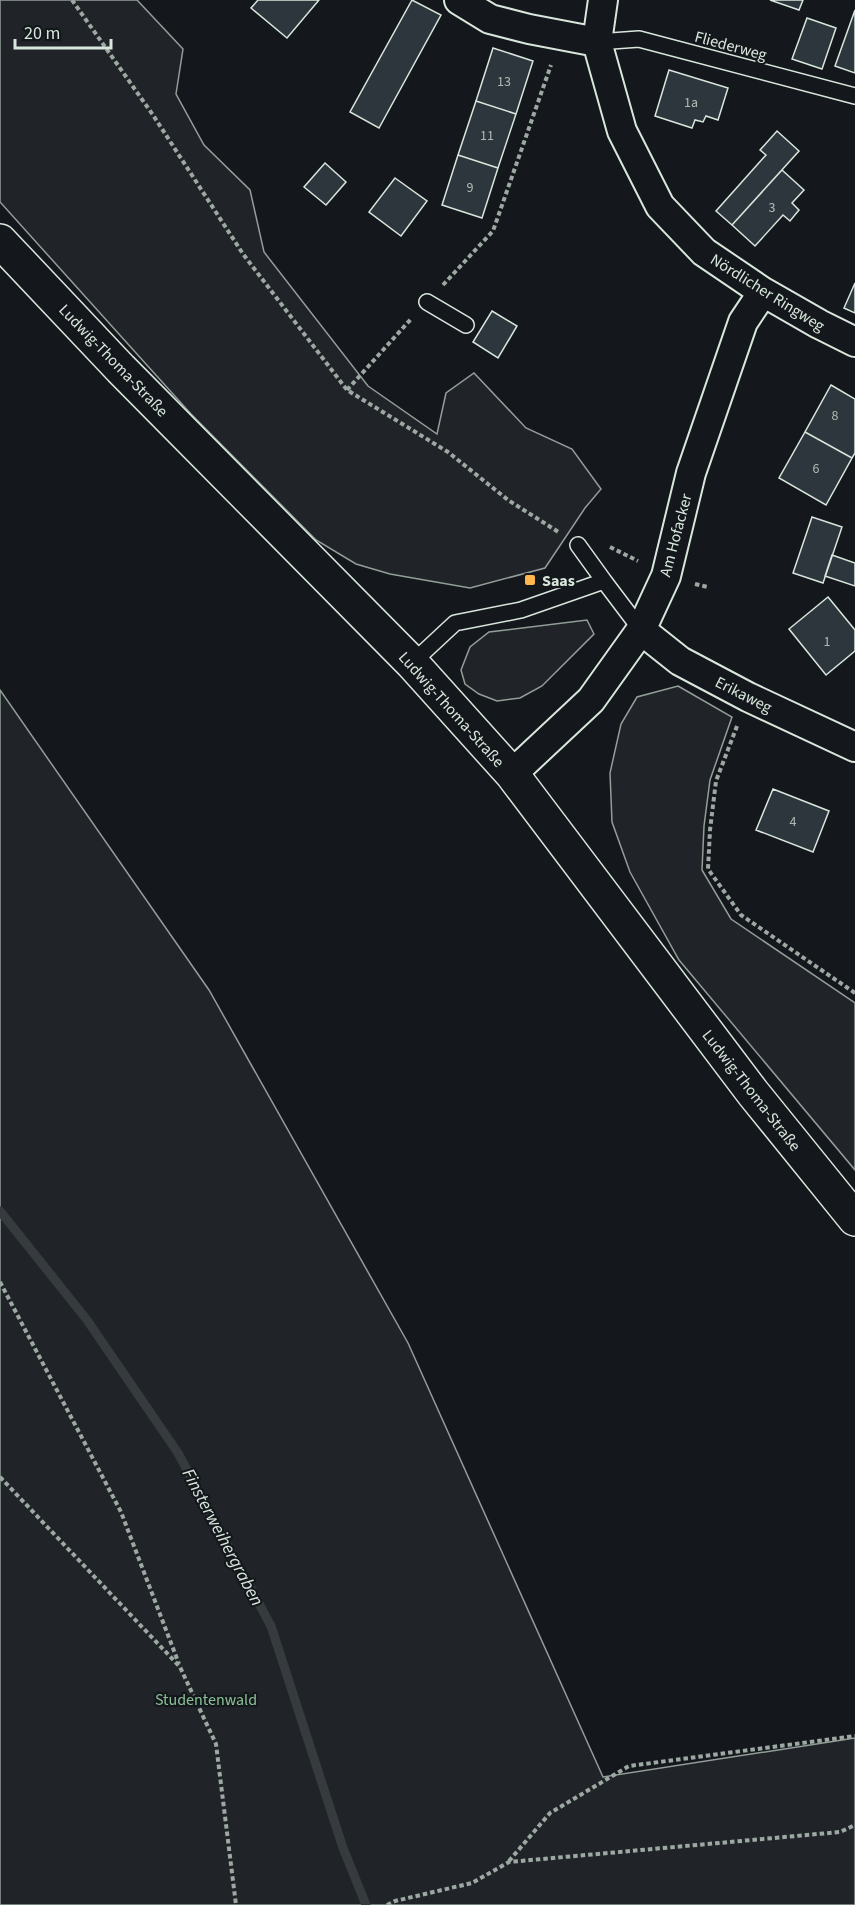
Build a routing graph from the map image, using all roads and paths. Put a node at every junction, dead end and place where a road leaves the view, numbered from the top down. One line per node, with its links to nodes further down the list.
1 (72, 0): 12 (path)
2 (459, 0): 4 (street)
3 (603, 0): 5 (street)
4 (561, 36): 5 (street); 9 (path)
5 (597, 42): 6 (lane, Fliederweg); 8 (street, Nördlicher Ringweg)
6 (855, 96)
7 (0, 242): 16 (street, Ludwig-Thoma-Straße)
8 (763, 292): 11 (street, Nördlicher Ringweg); 15 (street, Am Hofacker)
9 (427, 302): 10 (lane); 12 (path)
10 (466, 325)
11 (855, 342)
12 (347, 390): 13 (path)
13 (578, 545): 14 (lane)
14 (604, 581): 15 (lane); 16 (lane)
15 (641, 630): 17 (street, Erikaweg); 19 (street, Am Hofacker)
16 (412, 663): 19 (street, Ludwig-Thoma-Straße)
17 (748, 697): 18 (street, Erikaweg); 20 (path)
18 (855, 747)
19 (512, 774): 21 (street, Ludwig-Thoma-Straße)
20 (855, 993)
21 (855, 1218)
22 (0, 1282): 24 (path)
23 (0, 1477): 24 (path)
24 (180, 1667): 28 (path)
25 (855, 1736): 27 (path)
26 (855, 1825): 27 (path)
27 (509, 1862): 29 (path)
28 (236, 1905)
29 (387, 1905)

